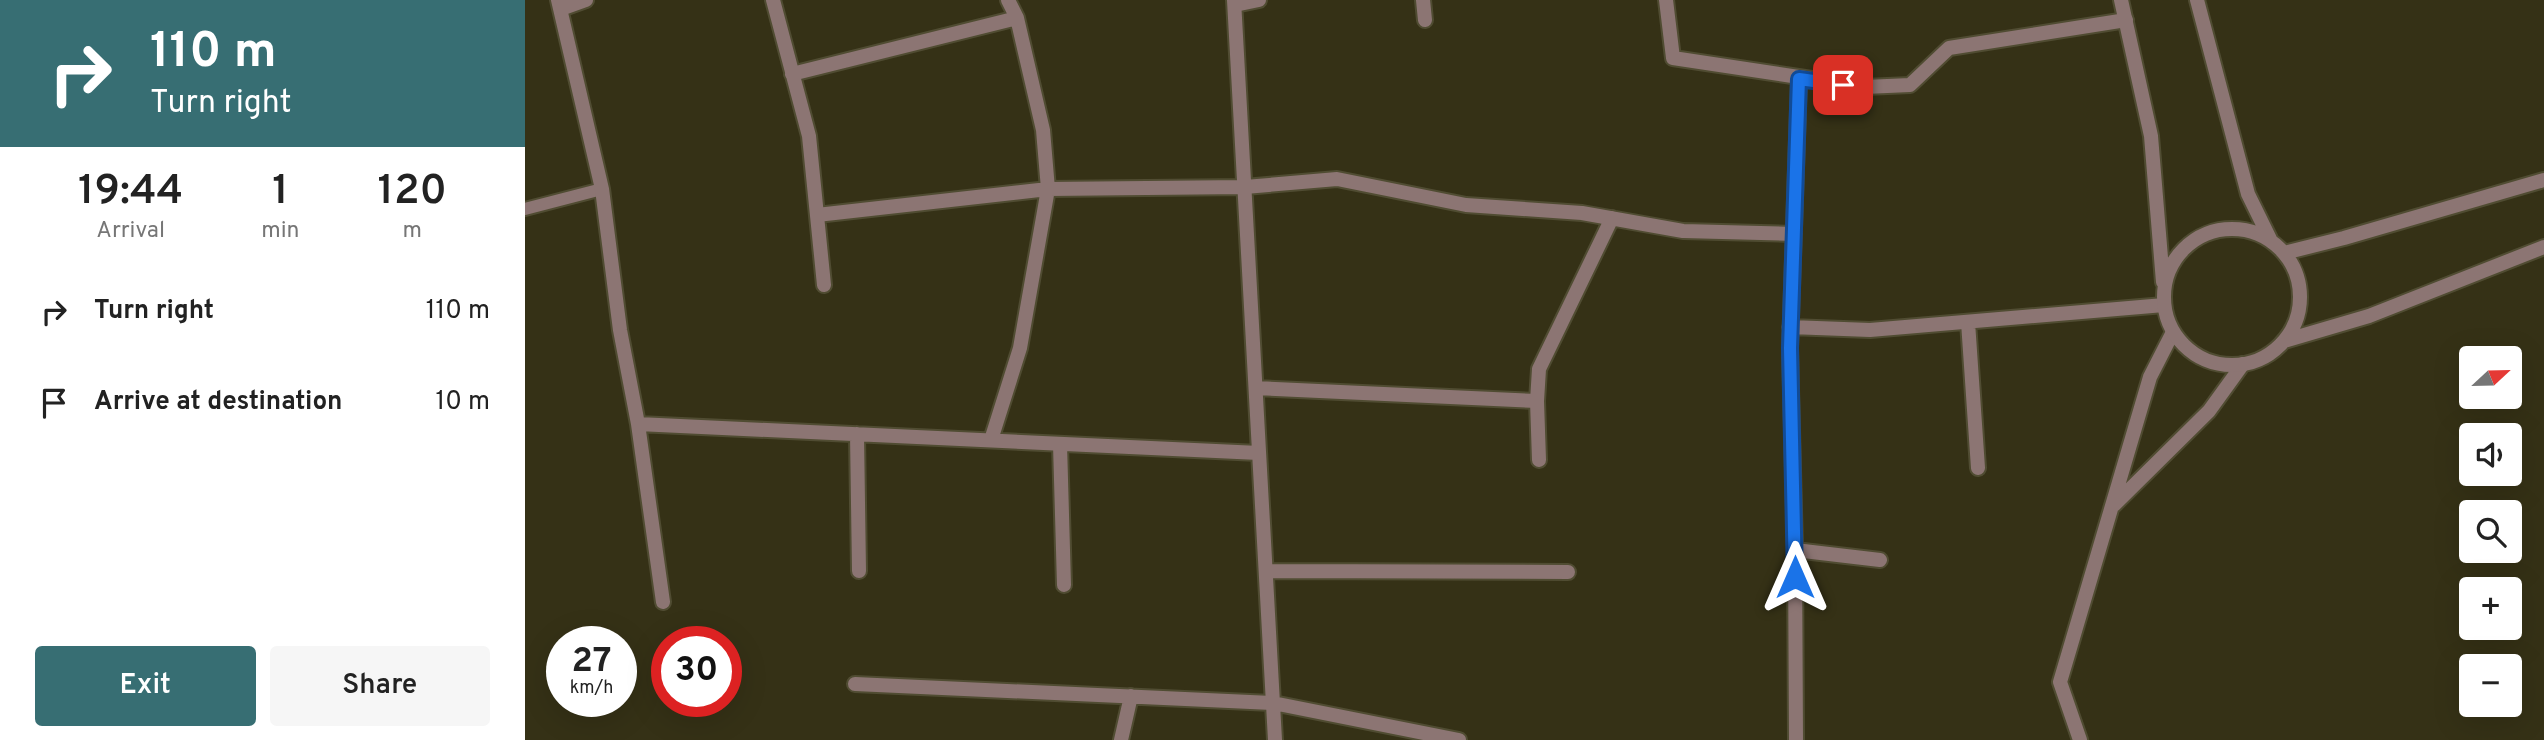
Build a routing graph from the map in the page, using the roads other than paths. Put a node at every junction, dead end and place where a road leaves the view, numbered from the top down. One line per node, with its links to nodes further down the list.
1 (586, 0): 10 (street)
2 (773, 0): 14 (street)
3 (1008, 0): 11 (street)
4 (1259, 0): 9 (street)
5 (1423, 0): 12 (street)
6 (1666, 0): 15 (street)
7 (2121, 0): 13 (street)
8 (2197, 0): 24 (street)
9 (1234, 3): 17 (street)
10 (559, 4): 18 (street)
11 (1017, 18): 14 (street); 19 (street)
12 (1425, 20)
13 (2126, 20): 15 (street); 28 (street)
14 (792, 74): 21 (street)
15 (1799, 79): 23 (street)
16 (2544, 180): 26 (street)
17 (1245, 187): 19 (street); 22 (street); 34 (street)
18 (602, 189): 20 (lane); 36 (street)
19 (1048, 189): 21 (street); 38 (street)
20 (525, 209)
21 (817, 215): 27 (street)
22 (1612, 218): 23 (street); 35 (street)
23 (1794, 234): 30 (street)
24 (2271, 241): 26 (street); 28 (street)
25 (2544, 247): 32 (street)
26 (2284, 253): 32 (street)
27 (824, 285)
28 (2164, 299): 29 (street); 31 (street)
29 (1968, 322): 30 (street); 42 (street)
30 (1790, 327): 44 (street)
31 (2173, 331): 33 (street); 43 (street)
32 (2284, 341): 33 (street)
33 (2243, 364): 43 (street)
34 (1256, 387): 35 (street); 40 (street)
35 (1537, 401): 41 (street)
36 (638, 424): 37 (street); 50 (street)
37 (857, 434): 38 (street); 46 (street)
38 (991, 440): 39 (street)
39 (1060, 443): 40 (street); 49 (street)
40 (1259, 453): 47 (street)
41 (1539, 460)
42 (1978, 468)
43 (2112, 506): 58 (street)
44 (1795, 550): 45 (street); 57 (street)
45 (1880, 560)
46 (859, 570)
47 (1266, 571): 48 (street); 53 (street)
48 (1568, 572)
49 (1064, 585)
50 (663, 602)
51 (855, 684): 52 (street)
52 (1131, 696): 53 (street); 54 (street)
53 (1273, 703): 55 (street); 56 (street)
54 (1121, 740)
55 (1275, 740)
56 (1459, 740)
57 (1796, 740)
58 (2080, 740)

